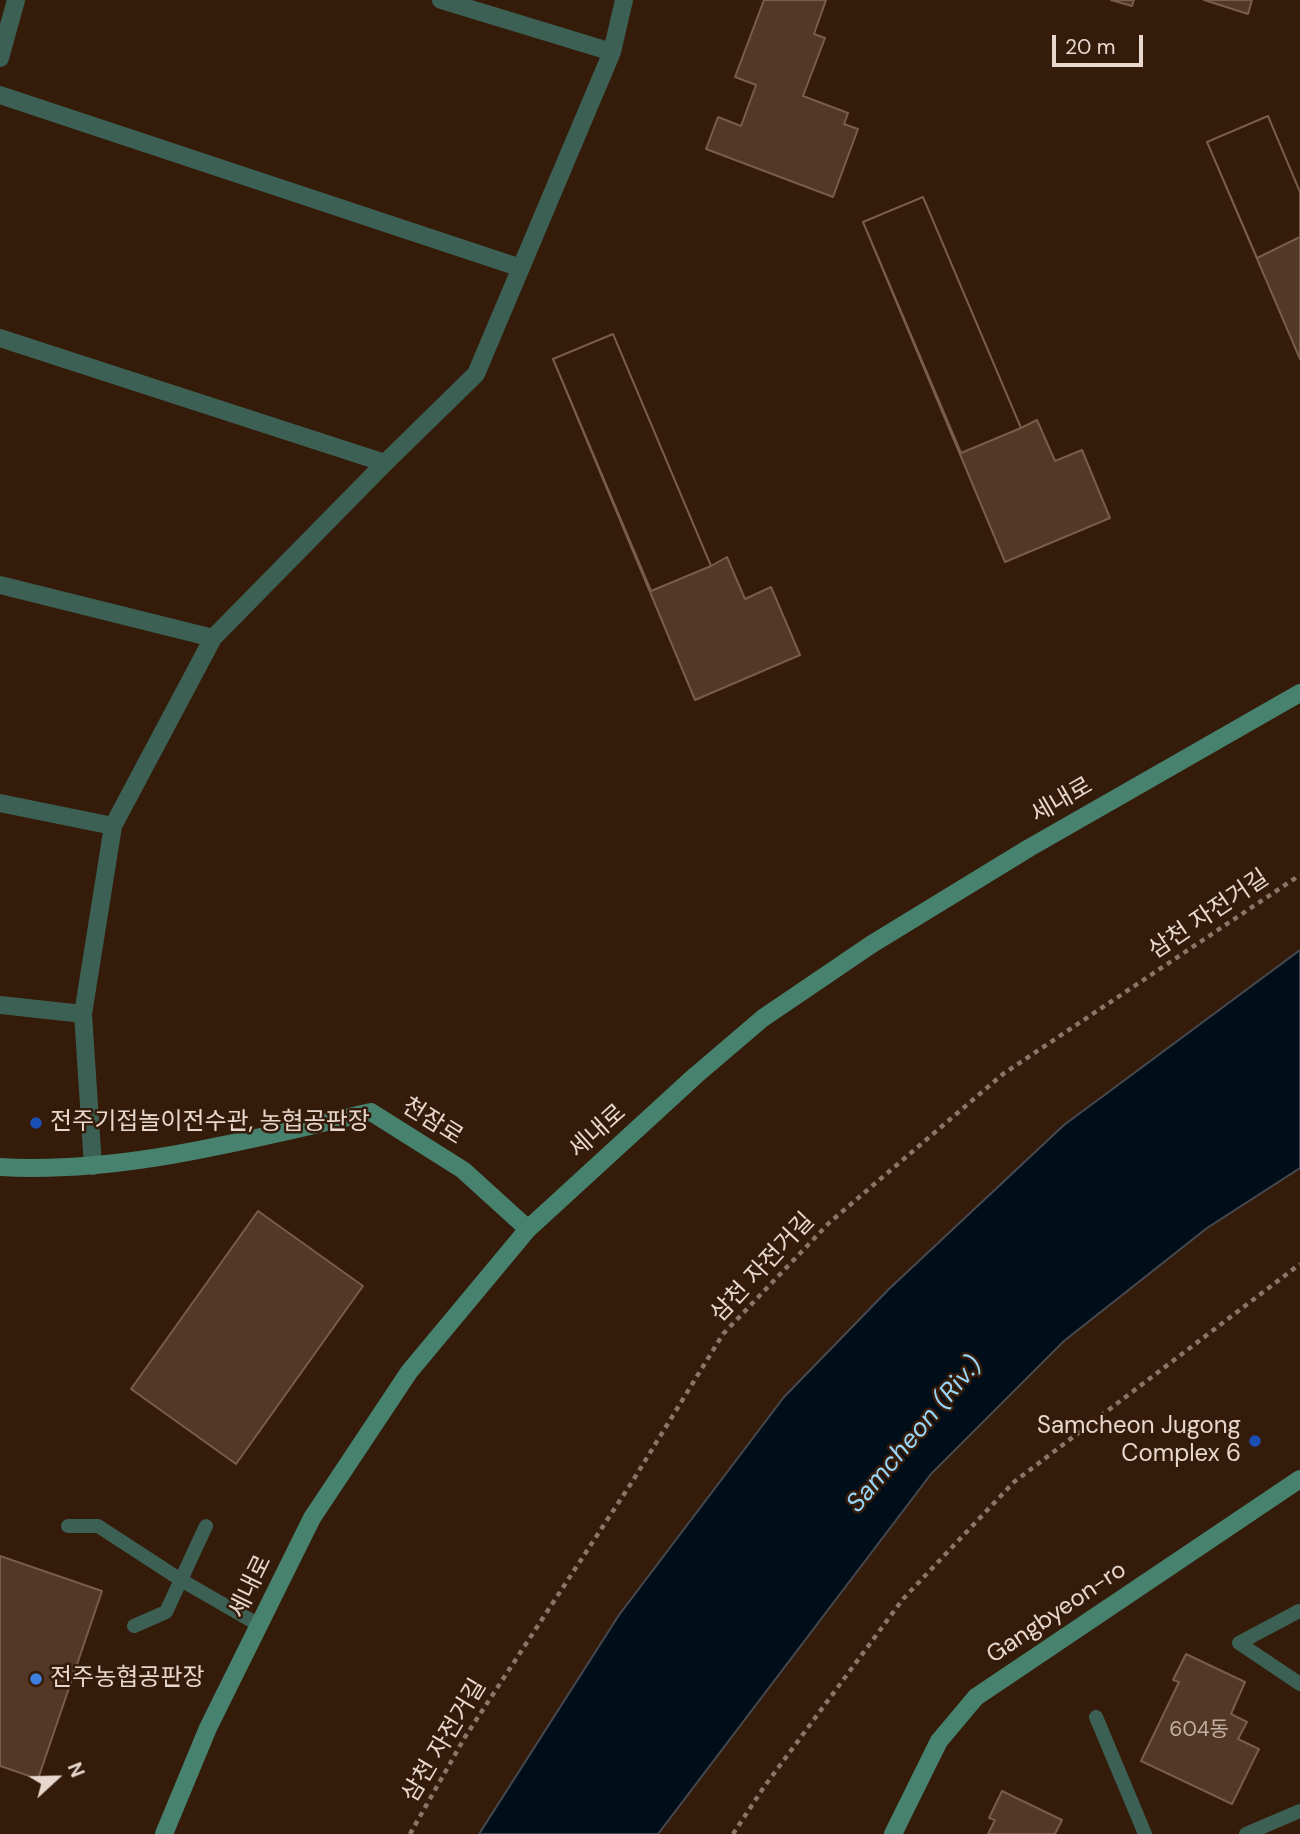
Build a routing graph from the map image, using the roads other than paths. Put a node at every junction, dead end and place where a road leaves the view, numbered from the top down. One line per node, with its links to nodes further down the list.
1 (16, 0): 5 (street)
2 (441, 0): 4 (street)
3 (624, 0): 4 (street)
4 (612, 52): 7 (street)
5 (0, 58)
6 (0, 95): 7 (street)
7 (521, 268): 9 (street)
8 (0, 338): 9 (street)
9 (385, 463): 11 (street)
10 (0, 585): 11 (street)
11 (214, 638): 14 (street)
12 (1300, 693): 19 (main road, 세내로)
13 (0, 803): 14 (street)
14 (113, 826): 16 (street)
15 (0, 1005): 16 (street)
16 (83, 1014): 17 (street)
17 (93, 1166): 18 (main road, 천잠로); 19 (main road, 천잠로)
18 (0, 1167)
19 (528, 1229): 26 (main road, 세내로)
20 (1300, 1479): 31 (main road, Gangbyeon-ro)
21 (68, 1526): 23 (lane)
22 (206, 1527): 23 (lane)
23 (181, 1580): 25 (lane); 26 (lane)
24 (1299, 1611): 27 (lane)
25 (134, 1626)
26 (259, 1626): 30 (main road, 세내로)
27 (1300, 1684)
28 (1096, 1717): 32 (lane)
29 (1300, 1811): 33 (lane)
30 (164, 1834)
31 (892, 1834)
32 (1145, 1834)
33 (1246, 1834)

